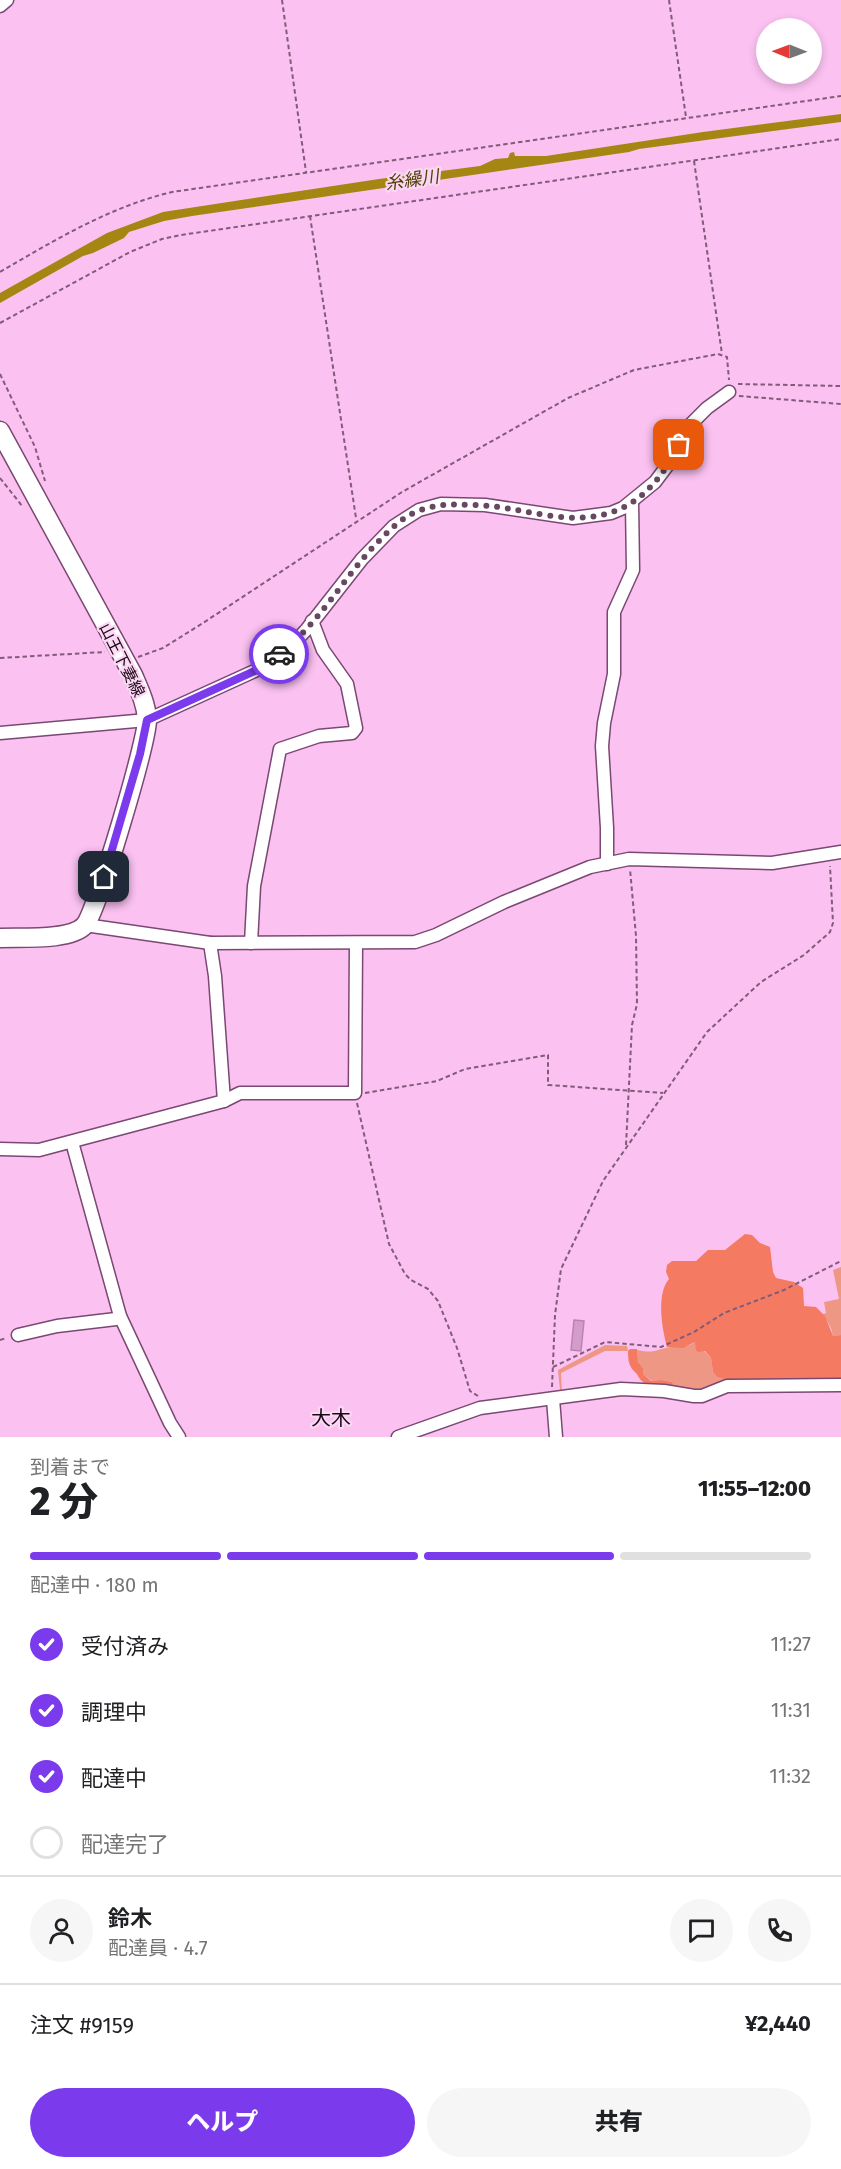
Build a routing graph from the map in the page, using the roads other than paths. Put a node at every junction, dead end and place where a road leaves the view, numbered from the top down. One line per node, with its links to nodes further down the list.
1 (7, 0): 2 (street)
2 (0, 6)
3 (729, 392): 5 (street)
4 (0, 431): 7 (main road, 山王下妻線)
5 (632, 502): 6 (street); 10 (street)
6 (312, 621): 7 (street); 14 (street)
7 (147, 720): 8 (street); 11 (main road, 山王下妻線)
8 (0, 734)
9 (835, 853): 10 (street)
10 (606, 864): 15 (street)
11 (85, 925): 12 (main road); 13 (street)
12 (0, 938)
13 (210, 943): 14 (street); 16 (street)
14 (251, 943): 15 (street)
15 (356, 943): 16 (street)
16 (224, 1101): 17 (street)
17 (72, 1142): 18 (street); 19 (street)
18 (0, 1149)
19 (120, 1316): 20 (street); 23 (street)
20 (18, 1335)
21 (841, 1385): 22 (street)
22 (553, 1399): 24 (street); 25 (street)
23 (179, 1437)
24 (398, 1437)
25 (556, 1437)

